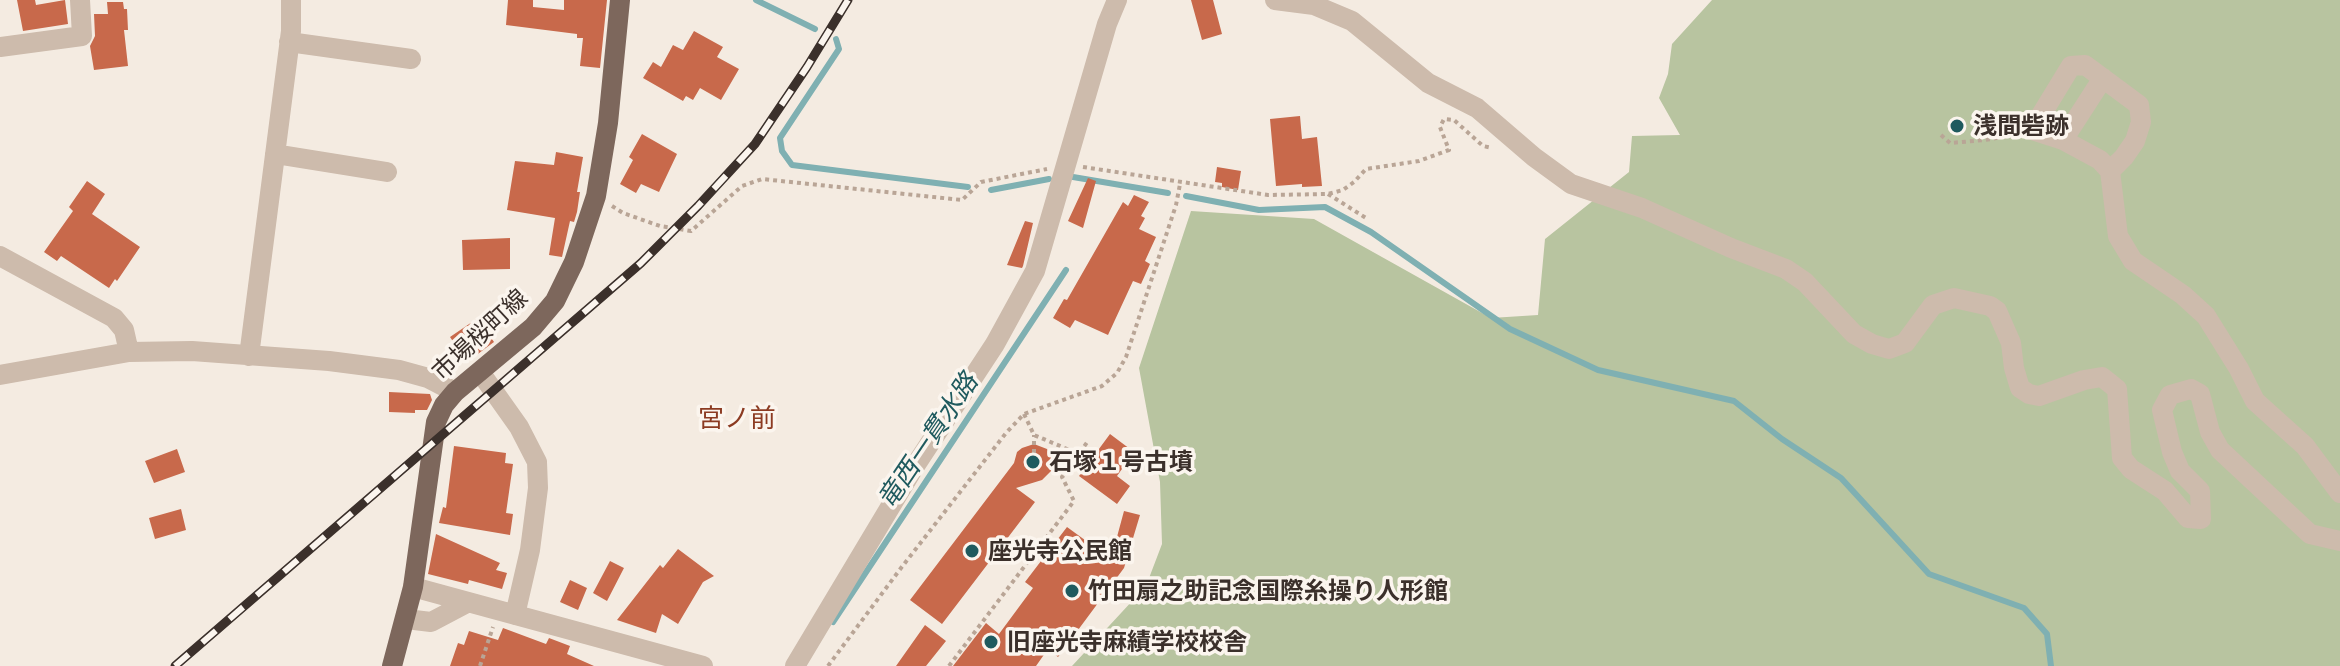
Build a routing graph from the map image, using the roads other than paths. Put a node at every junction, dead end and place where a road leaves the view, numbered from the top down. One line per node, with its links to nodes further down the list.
1 (80, 0): 7 (street)
2 (291, 0): 6 (street)
3 (620, 0): 17 (main road, 市場桜町線)
4 (1117, 0): 28 (street)
5 (1275, 0): 21 (street)
6 (289, 42): 8 (street); 11 (street)
7 (0, 47)
8 (411, 59)
9 (2103, 78): 10 (street); 10 (street); 12 (street)
10 (2063, 140): 12 (street)
11 (275, 154): 13 (street); 16 (street)
12 (2110, 171): 20 (street)
13 (387, 172)
14 (0, 256): 15 (street)
15 (129, 352): 16 (street); 18 (street)
16 (249, 356): 19 (street)
17 (480, 372): 19 (main road, 市場桜町線); 24 (street)
18 (0, 375)
19 (455, 392): 22 (main road, 市場桜町線)
20 (2340, 493)
21 (2340, 541)
22 (413, 587): 23 (street); 25 (main road, 市場桜町線)
23 (467, 603): 24 (street); 25 (street)
24 (507, 612): 27 (street)
25 (406, 619): 26 (main road, 市場桜町線)
26 (392, 666)
27 (703, 666)
28 (795, 666)

